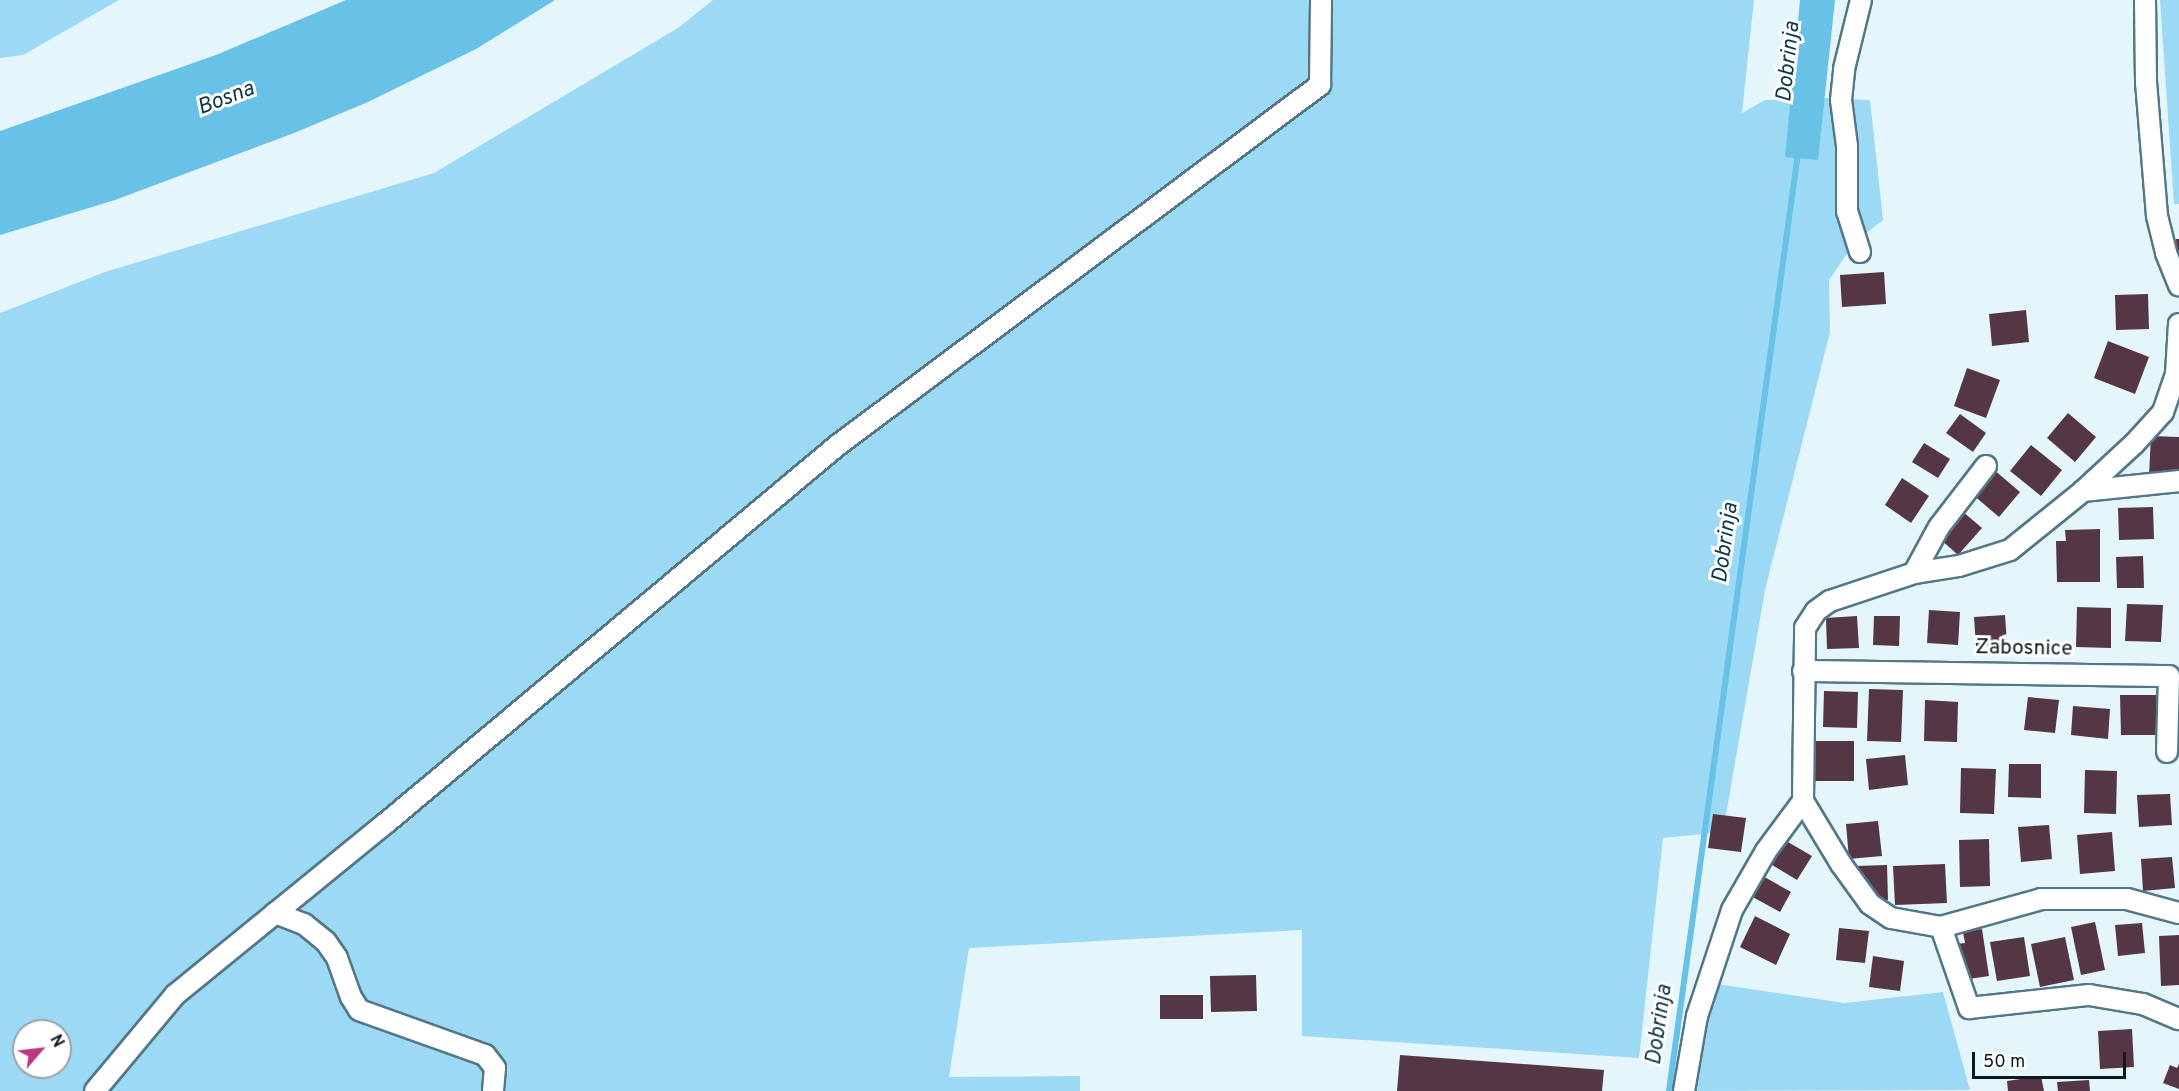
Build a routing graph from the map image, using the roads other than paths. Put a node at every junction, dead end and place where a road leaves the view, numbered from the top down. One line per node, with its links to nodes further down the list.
1 (1321, 0): 15 (street)
2 (1861, 0): 4 (street)
3 (2145, 0): 5 (street)
4 (1860, 252)
5 (2179, 286)
6 (2179, 324): 7 (street)
7 (2178, 374): 10 (street)
8 (1986, 466): 11 (street)
9 (2179, 481): 10 (street)
10 (2083, 491): 11 (street)
11 (1914, 573): 12 (street)
12 (1803, 671): 13 (street, Zabosnice); 14 (street)
13 (2167, 752)
14 (1803, 801): 17 (street); 21 (street)
15 (275, 913): 19 (street); 20 (street)
16 (2179, 913): 17 (street)
17 (1941, 927): 18 (street)
18 (2179, 1019)
19 (95, 1091)
20 (493, 1091)
21 (1684, 1091)

